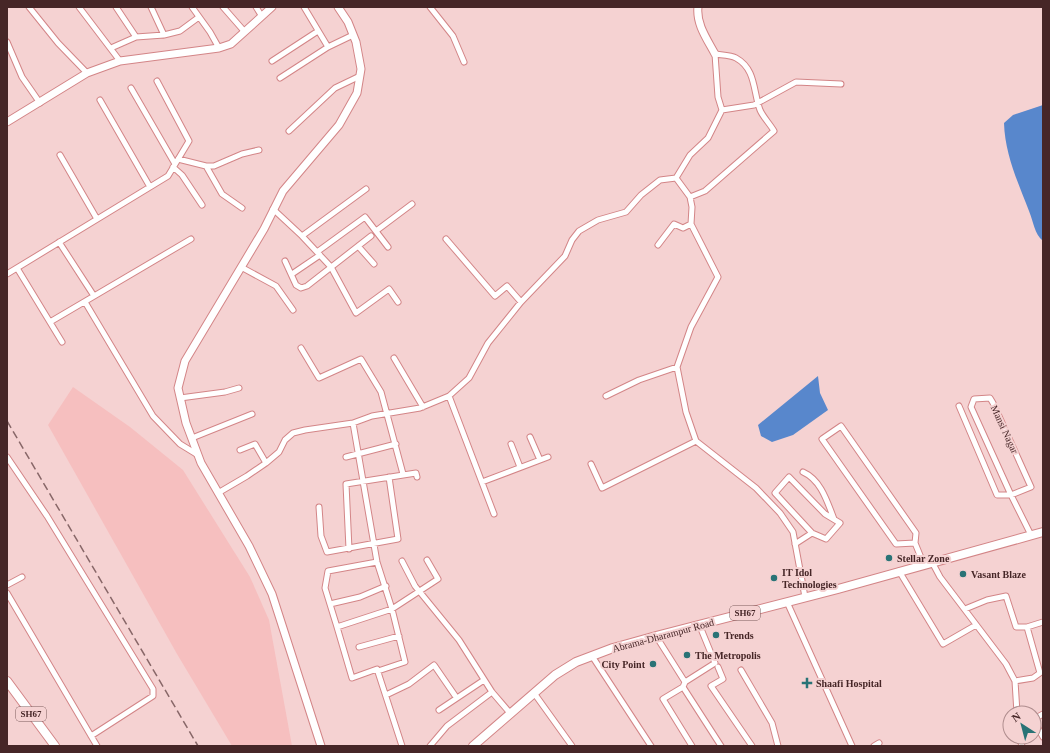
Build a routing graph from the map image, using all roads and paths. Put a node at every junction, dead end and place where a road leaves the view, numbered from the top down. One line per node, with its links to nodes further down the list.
1 (29, 7): 28 (street)
2 (79, 7): 22 (street)
3 (116, 7): 19 (street)
4 (151, 7): 18 (street)
5 (192, 7): 14 (street)
6 (223, 7): 15 (street)
7 (256, 7): 13 (street)
8 (272, 7): 13 (street)
9 (304, 7): 16 (street)
10 (338, 7): 17 (street)
11 (430, 7): 27 (street)
12 (698, 7): 24 (street)
13 (261, 15): 15 (street)
14 (199, 18): 18 (street); 23 (street)
15 (244, 31): 23 (street)
16 (318, 31): 21 (street); 25 (street)
17 (353, 34): 21 (street); 29 (street)
18 (164, 35): 19 (street)
19 (136, 37): 22 (street)
20 (7, 42): 36 (street)
21 (328, 47): 30 (street)
22 (111, 48): 26 (street)
23 (219, 48): 26 (street)
24 (715, 54): 35 (street); 37 (street)
25 (272, 61)
26 (120, 62): 28 (street)
27 (464, 62)
28 (87, 73): 36 (street)
29 (360, 76): 39 (street); 51 (street)
30 (280, 78)
31 (157, 81): 42 (street)
32 (841, 84): 35 (street)
33 (131, 88): 42 (street)
34 (100, 100): 45 (street)
35 (758, 102): 37 (street); 47 (street)
36 (40, 103): 38 (street)
37 (722, 110): 44 (street)
38 (7, 122)
39 (289, 131)
40 (259, 150): 43 (street)
41 (60, 155): 52 (street)
42 (176, 163): 43 (street); 45 (street); 49 (street)
43 (206, 166): 50 (street)
44 (676, 178): 47 (street); 74 (street)
45 (150, 187): 52 (street)
46 (366, 189): 55 (street)
47 (690, 197): 53 (street)
48 (412, 204): 54 (street)
49 (202, 205)
50 (242, 208)
51 (273, 209): 55 (street); 66 (street)
52 (97, 219): 59 (street)
53 (691, 224): 60 (street); 80 (street)
54 (376, 231): 62 (street); 63 (street)
55 (302, 236): 63 (street)
56 (371, 236): 61 (street)
57 (191, 239): 71 (street)
58 (446, 239): 74 (street)
59 (59, 242): 68 (street); 71 (street)
60 (658, 244)
61 (358, 246): 65 (street); 67 (street)
62 (388, 247)
63 (319, 253): 67 (street); 70 (street)
64 (285, 261): 70 (street)
65 (374, 264)
66 (241, 267): 75 (street); 84 (street)
67 (331, 267): 70 (street); 73 (street)
68 (17, 268): 69 (street); 76 (street)
69 (7, 274)
70 (292, 274)
71 (94, 296): 72 (street)
72 (85, 302): 76 (street); 96 (street)
73 (398, 302)
74 (521, 302): 82 (street)
75 (293, 310)
76 (50, 322): 77 (street)
77 (62, 342)
78 (301, 348): 87 (street)
79 (394, 358): 86 (street)
80 (677, 367): 83 (street); 92 (street)
81 (239, 388): 84 (street)
82 (449, 396): 86 (street); 110 (street)
83 (606, 396)
84 (180, 398): 91 (street)
85 (959, 406): 112 (street)
86 (423, 407): 87 (street)
87 (387, 413): 89 (street); 93 (street)
88 (252, 414): 91 (street)
89 (353, 423): 97 (street); 102 (street)
90 (530, 437): 101 (street)
91 (192, 438): 96 (street)
92 (696, 441): 103 (street); 121 (street)
93 (396, 444): 97 (street); 106 (street)
94 (511, 444): 104 (street)
95 (240, 450): 102 (street)
96 (198, 455): 111 (street)
97 (358, 455): 99 (street); 109 (street)
98 (7, 457): 162 (street)
99 (346, 457)
100 (548, 457): 101 (street)
101 (540, 460): 104 (street)
102 (266, 463): 111 (street)
103 (592, 464)
104 (520, 467): 110 (street)
105 (803, 472): 115 (street)
106 (403, 474): 107 (street); 108 (street)
107 (389, 477): 109 (street); 120 (street)
108 (417, 477)
109 (363, 482): 120 (street); 122 (street)
110 (482, 482): 114 (street)
111 (218, 493): 167 (street)
112 (1011, 495): 112 (street, Mansi Nagar); 118 (street, Mansi Nagar)
113 (320, 507): 122 (street)
114 (494, 514)
115 (834, 519): 117 (street); 117 (street)
116 (1043, 532): 118 (main road, Abrama-Dharampur Road / SH67)
117 (812, 533): 121 (street)
118 (1031, 535): 126 (main road, Abrama-Dharampur Road / SH67)
119 (915, 543): 119 (street); 126 (street)
120 (375, 544): 122 (street); 125 (street)
121 (796, 544): 133 (street)
122 (349, 549)
123 (427, 560): 131 (street)
124 (402, 561): 131 (street)
125 (377, 562): 130 (street); 135 (street)
126 (928, 563): 127 (main road, Abrama-Dharampur Road / SH67); 137 (street)
127 (899, 572): 133 (main road, Abrama-Dharampur Road / SH67); 140 (street)
128 (22, 577): 129 (street)
129 (7, 585)
130 (386, 586): 135 (street); 136 (street)
131 (420, 591): 136 (street); 150 (street)
132 (7, 593): 162 (street)
133 (805, 597): 134 (main road, Abrama-Dharampur Road / SH67)
134 (787, 602): 139 (main road, Abrama-Dharampur Road / SH67); 177 (street)
135 (330, 604): 142 (street)
136 (392, 609): 142 (street); 143 (street)
137 (965, 609): 140 (street); 141 (street)
138 (1043, 622): 141 (street)
139 (699, 624): 144 (main road, Abrama-Dharampur Road / SH67); 153 (street)
140 (976, 626): 152 (street)
141 (1027, 627): 152 (street)
142 (336, 628): 149 (street)
143 (399, 636): 145 (street); 149 (street)
144 (656, 636): 146 (main road, Abrama-Dharampur Road / SH67); 153 (street)
145 (359, 647)
146 (592, 656): 156 (main road, Abrama-Dharampur Road / SH67); 172 (street)
147 (718, 667): 175 (street)
148 (741, 670): 176 (street)
149 (378, 671): 157 (street)
150 (484, 680): 155 (street); 158 (street)
151 (7, 681): 165 (main road, SH67)
152 (1015, 681): 159 (street)
153 (684, 684): 173 (street); 174 (street)
154 (7, 689): 164 (main road, SH67)
155 (492, 692): 161 (street); 169 (street)
156 (534, 693): 161 (main road, Abrama-Dharampur Road / SH67); 171 (street)
157 (386, 695): 158 (street); 168 (street)
158 (456, 697): 160 (street)
159 (1016, 705)
160 (439, 710)
161 (510, 713): 170 (main road, Abrama-Dharampur Road / SH67)
162 (91, 736): 166 (street)
163 (880, 744): 178 (street)
164 (49, 746)
165 (55, 746)
166 (97, 746)
167 (321, 746)
168 (402, 746)
169 (430, 746)
170 (473, 746)
171 (572, 746)
172 (651, 746)
173 (692, 746)
174 (721, 746)
175 (752, 746)
176 (778, 746)
177 (852, 746)
178 (874, 746)

